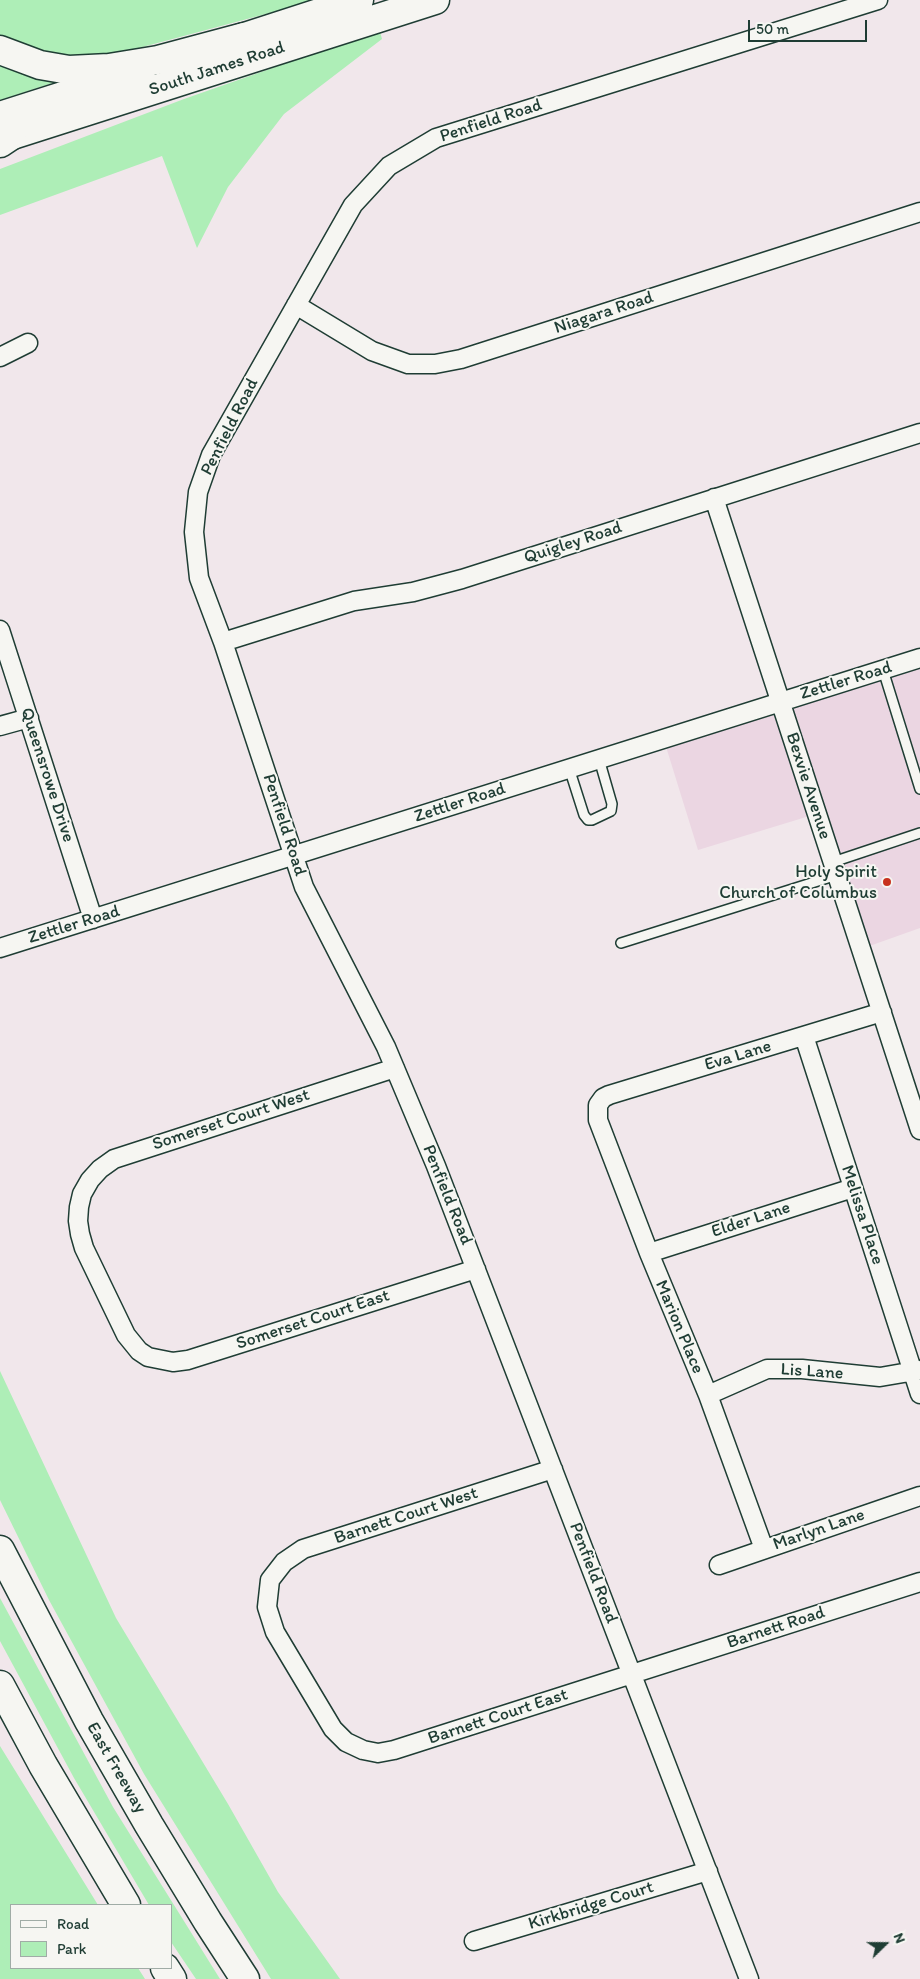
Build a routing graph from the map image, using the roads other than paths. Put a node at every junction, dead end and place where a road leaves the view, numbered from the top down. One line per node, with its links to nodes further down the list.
1 (359, 0): 4 (main road, South James Road)
2 (435, 0): 6 (main road, South James Road)
3 (878, 0): 8 (street, Penfield Road)
4 (244, 37): 5 (main road); 6 (main road, South James Road)
5 (0, 50)
6 (3, 133)
7 (920, 212): 8 (street, Niagara Road)
8 (296, 305): 14 (street, Penfield Road)
9 (28, 343): 10 (street)
10 (0, 357)
11 (920, 433): 12 (street, Quigley Road)
12 (714, 498): 14 (street, Quigley Road); 17 (street, Bexvie Avenue)
13 (0, 630): 18 (street, Queensrowe Drive)
14 (223, 642): 24 (street, Penfield Road)
15 (920, 658): 16 (street, Zettler Road)
16 (883, 670): 17 (street, Zettler Road); 22 (lane)
17 (780, 701): 20 (street, Zettler Road); 25 (street, Bexvie Avenue)
18 (29, 718): 19 (street); 26 (street, Queensrowe Drive)
19 (0, 726)
20 (599, 759): 21 (street, Zettler Road); 21 (lane)
21 (569, 768): 24 (street, Zettler Road)
22 (920, 789)
23 (920, 833): 25 (lane)
24 (294, 855): 26 (street, Zettler Road); 31 (street, Penfield Road)
25 (835, 869): 27 (lane); 29 (street, Bexvie Avenue)
26 (93, 919): 28 (street, Zettler Road)
27 (621, 943)
28 (0, 948)
29 (882, 1012): 30 (street, Eva Lane); 33 (street, Bexvie Avenue)
30 (804, 1036): 32 (street, Eva Lane); 34 (street, Melissa Place)
31 (395, 1068): 36 (street, Penfield Road); 37 (street, Somerset Court West)
32 (598, 1105): 35 (street, Marion Place)
33 (920, 1130)
34 (853, 1188): 35 (street, Elder Lane); 38 (street, Melissa Place)
35 (648, 1253): 40 (street, Marion Place)
36 (476, 1269): 37 (street, Somerset Court East); 41 (street, Penfield Road)
37 (148, 1357)
38 (917, 1371): 39 (street, Melissa Place); 40 (street, Lis Lane)
39 (920, 1394)
40 (708, 1395): 43 (street, Marion Place)
41 (553, 1469): 47 (street, Penfield Road); 49 (street, Barnett Court West)
42 (920, 1496): 43 (street, Marlyn Lane)
43 (764, 1549): 45 (street, Marlyn Lane)
44 (0, 1550): 53 (main road, East Freeway)
45 (719, 1565)
46 (920, 1582): 47 (street, Barnett Road)
47 (631, 1674): 49 (street, Barnett Court East); 50 (street, Penfield Road)
48 (0, 1685): 51 (main road)
49 (363, 1750)
50 (708, 1871): 52 (street, Kirkbridge Court); 54 (street, Penfield Road)
51 (125, 1904)
52 (474, 1941)
53 (245, 1979)
54 (749, 1979)

